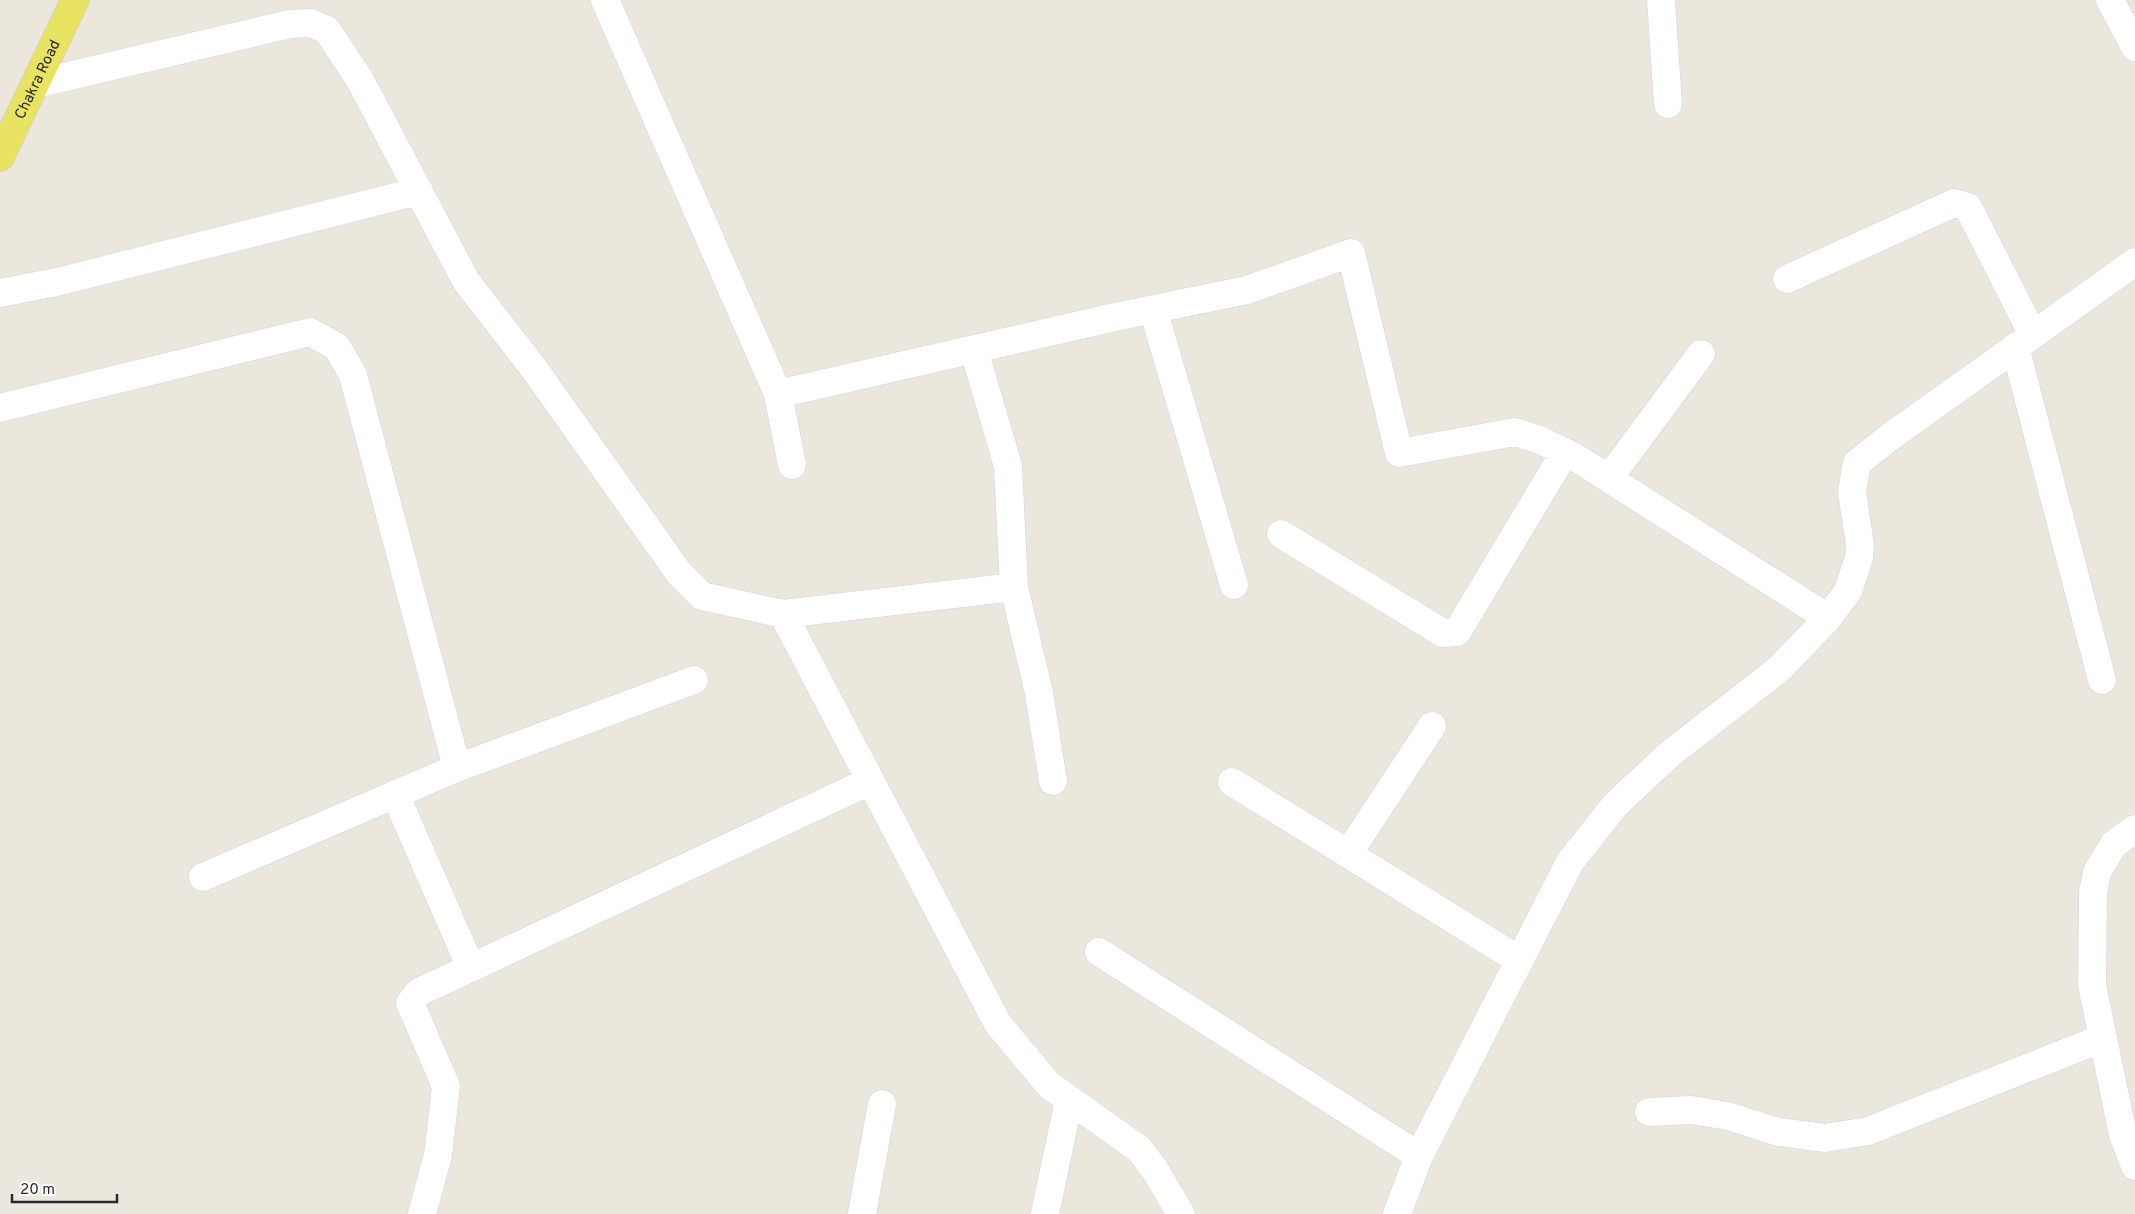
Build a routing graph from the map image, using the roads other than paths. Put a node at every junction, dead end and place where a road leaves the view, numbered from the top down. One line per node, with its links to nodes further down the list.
1 (75, 0): 6 (main road, Chakra Road)
2 (605, 0): 18 (street)
3 (1661, 0): 7 (street)
4 (2110, 0): 5 (street)
5 (2131, 31)
6 (35, 84): 8 (main road, Chakra Road); 10 (street)
7 (1668, 104)
8 (8, 125): 9 (main road, Chakra Road)
9 (0, 157)
10 (419, 191): 13 (street); 26 (street)
11 (2135, 262): 15 (street)
12 (1787, 279): 15 (street)
13 (0, 293)
14 (1153, 309): 16 (street); 20 (street); 24 (street)
15 (2024, 341): 27 (street); 29 (street)
16 (974, 350): 18 (street); 25 (street)
17 (1701, 354): 22 (street)
18 (778, 394): 21 (street)
19 (0, 408): 31 (street)
20 (1565, 452): 22 (street); 23 (street)
21 (792, 465)
22 (1609, 478): 27 (street)
23 (1281, 534)
24 (1234, 585)
25 (1014, 587): 26 (street); 33 (street)
26 (783, 614): 32 (street)
27 (1828, 618): 40 (street)
28 (694, 680): 31 (street)
29 (2102, 680)
30 (1432, 726): 37 (street)
31 (457, 768): 35 (street)
32 (870, 781): 41 (street); 43 (street)
33 (1053, 781)
34 (1232, 782): 37 (street)
35 (395, 794): 38 (street); 41 (street)
36 (2135, 828): 42 (street)
37 (1348, 854): 40 (street)
38 (203, 877)
39 (1099, 952): 46 (street)
40 (1519, 960): 46 (street)
41 (471, 968): 48 (street)
42 (2103, 1038): 45 (street); 47 (street)
43 (1069, 1100): 50 (street); 51 (street)
44 (882, 1104): 49 (street)
45 (1650, 1112)
46 (1419, 1156): 52 (street)
47 (2135, 1166)
48 (422, 1214)
49 (862, 1214)
50 (1045, 1214)
51 (1181, 1214)
52 (1397, 1214)

